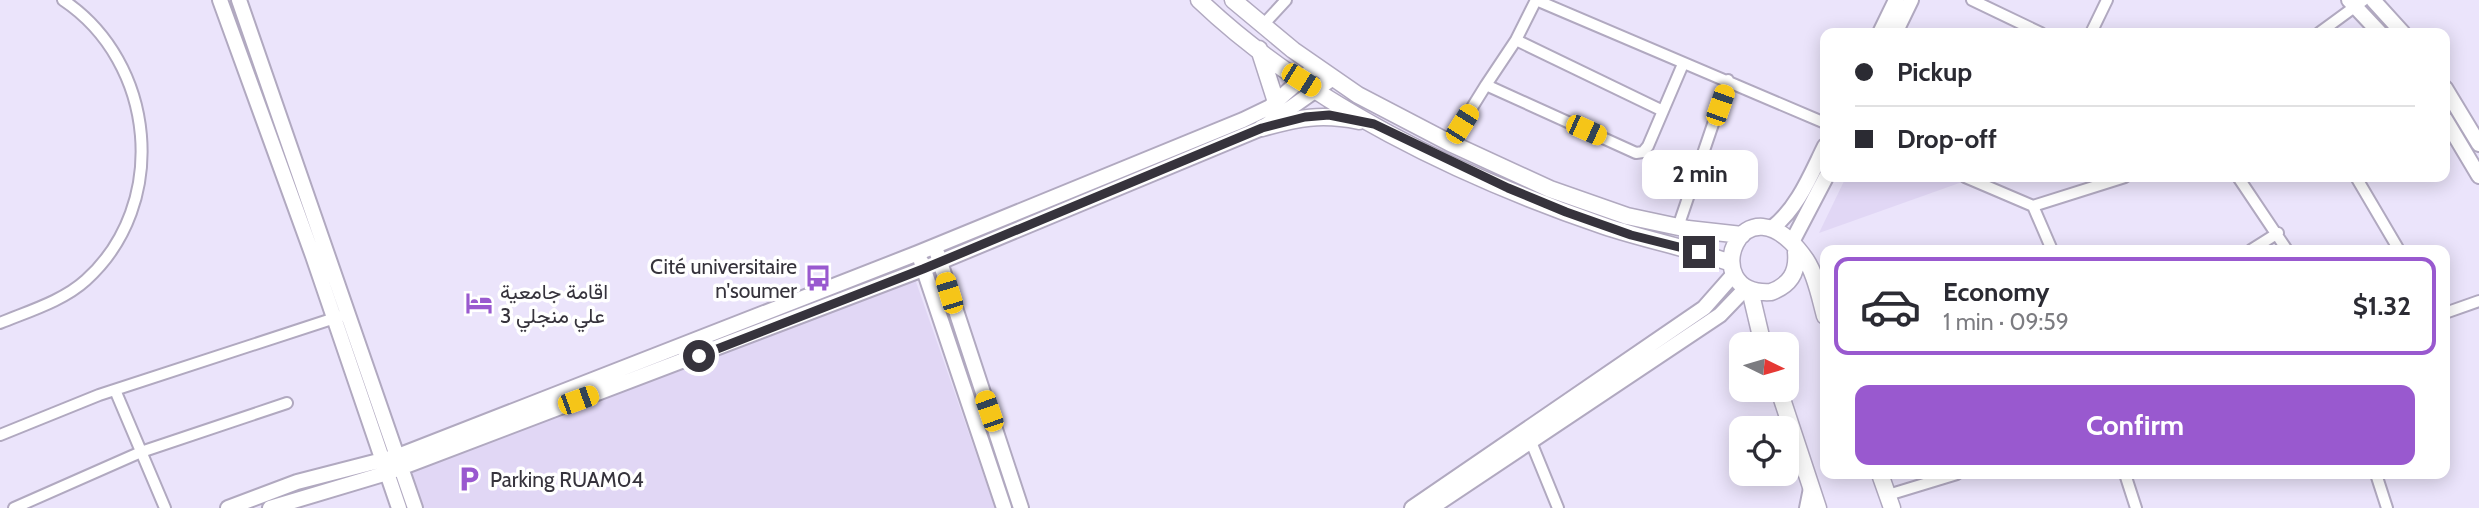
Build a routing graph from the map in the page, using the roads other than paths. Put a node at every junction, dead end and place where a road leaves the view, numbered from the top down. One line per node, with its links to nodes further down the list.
1 (63, 0): 69 (street)
2 (220, 0): 68 (main road)
3 (239, 0): 68 (main road)
4 (1199, 0): 23 (main road)
5 (1233, 0): 14 (main road)
6 (1286, 0): 14 (street)
7 (1536, 0): 22 (street); 24 (street)
8 (1896, 0): 15 (main road)
9 (1911, 0): 16 (main road)
10 (1972, 0): 17 (street)
11 (2107, 0): 18 (street)
12 (2373, 0): 21 (main road)
13 (2356, 2): 19 (street); 20 (main road)
14 (1263, 25): 25 (main road)
15 (1882, 28)
16 (1897, 28)
17 (2031, 28)
18 (2093, 28)
19 (2325, 28)
20 (2376, 28)
21 (2398, 28)
22 (1516, 40): 29 (street); 33 (street)
23 (1259, 49): 27 (main road); 32 (main road)
24 (1683, 64): 28 (street); 33 (street)
25 (1315, 66): 26 (main road); 27 (main road)
26 (1333, 78): 30 (main road); 38 (main road)
27 (1301, 80): 30 (main road); 32 (main road)
28 (1728, 80): 34 (street); 50 (street)
29 (1486, 85): 33 (street); 38 (street)
30 (1317, 90): 32 (main road); 35 (main road)
31 (2450, 96): 39 (main road)
32 (1275, 108): 37 (main road); 42 (main road)
33 (1663, 110)
34 (1820, 121)
35 (1374, 124): 37 (main road); 63 (main road)
36 (2450, 127): 41 (main road)
37 (1262, 128): 48 (main road)
38 (1450, 143): 50 (main road)
39 (2479, 144)
40 (1820, 156): 51 (main road)
41 (2479, 176)
42 (1092, 182): 48 (main road); 58 (main road)
43 (1824, 182): 59 (main road)
44 (1975, 182): 49 (street)
45 (2109, 182): 49 (street)
46 (2242, 182): 52 (street)
47 (2359, 182): 57 (street)
48 (1099, 196): 61 (main road)
49 (2033, 206): 54 (street)
50 (1678, 227): 53 (main road)
51 (1772, 228): 53 (main road); 59 (main road)
52 (2278, 233): 55 (street); 56 (street)
53 (1742, 235): 63 (main road)
54 (2050, 245)
55 (2259, 245)
56 (2284, 245)
57 (2396, 245)
58 (934, 246): 60 (main road); 61 (main road)
59 (1794, 247): 64 (main road); 65 (main road)
60 (918, 253): 62 (main road); 77 (main road)
61 (939, 262): 62 (main road); 92 (main road)
62 (923, 269): 77 (main road); 91 (main road)
63 (1732, 269): 64 (main road); 75 (main road)
64 (1748, 289): 70 (main road); 75 (main road)
65 (1820, 301)
66 (2479, 301): 67 (street)
67 (2450, 311)
68 (341, 316): 71 (street); 77 (main road); 78 (main road)
69 (0, 323)
70 (1760, 332)
71 (115, 390): 74 (street); 76 (street)
72 (1783, 402): 83 (main road)
73 (287, 403): 76 (street)
74 (0, 435)
75 (1529, 437): 93 (main road); 94 (main road); 95 (street)
76 (141, 452): 85 (street); 86 (street)
77 (400, 462): 78 (main road); 90 (main road)
78 (385, 467): 87 (main road); 88 (main road); 89 (main road)
79 (1882, 479): 84 (main road)
80 (1945, 479): 84 (street)
81 (2127, 479): 98 (street)
82 (2378, 479): 99 (street)
83 (1810, 481): 96 (street); 97 (main road)
84 (1890, 502)
85 (14, 508)
86 (165, 508)
87 (228, 508)
88 (270, 508)
89 (399, 508)
90 (415, 508)
91 (1004, 508)
92 (1021, 508)
93 (1412, 508)
94 (1431, 508)
95 (1558, 508)
96 (1805, 508)
97 (1818, 508)
98 (2136, 508)
99 (2387, 508)

